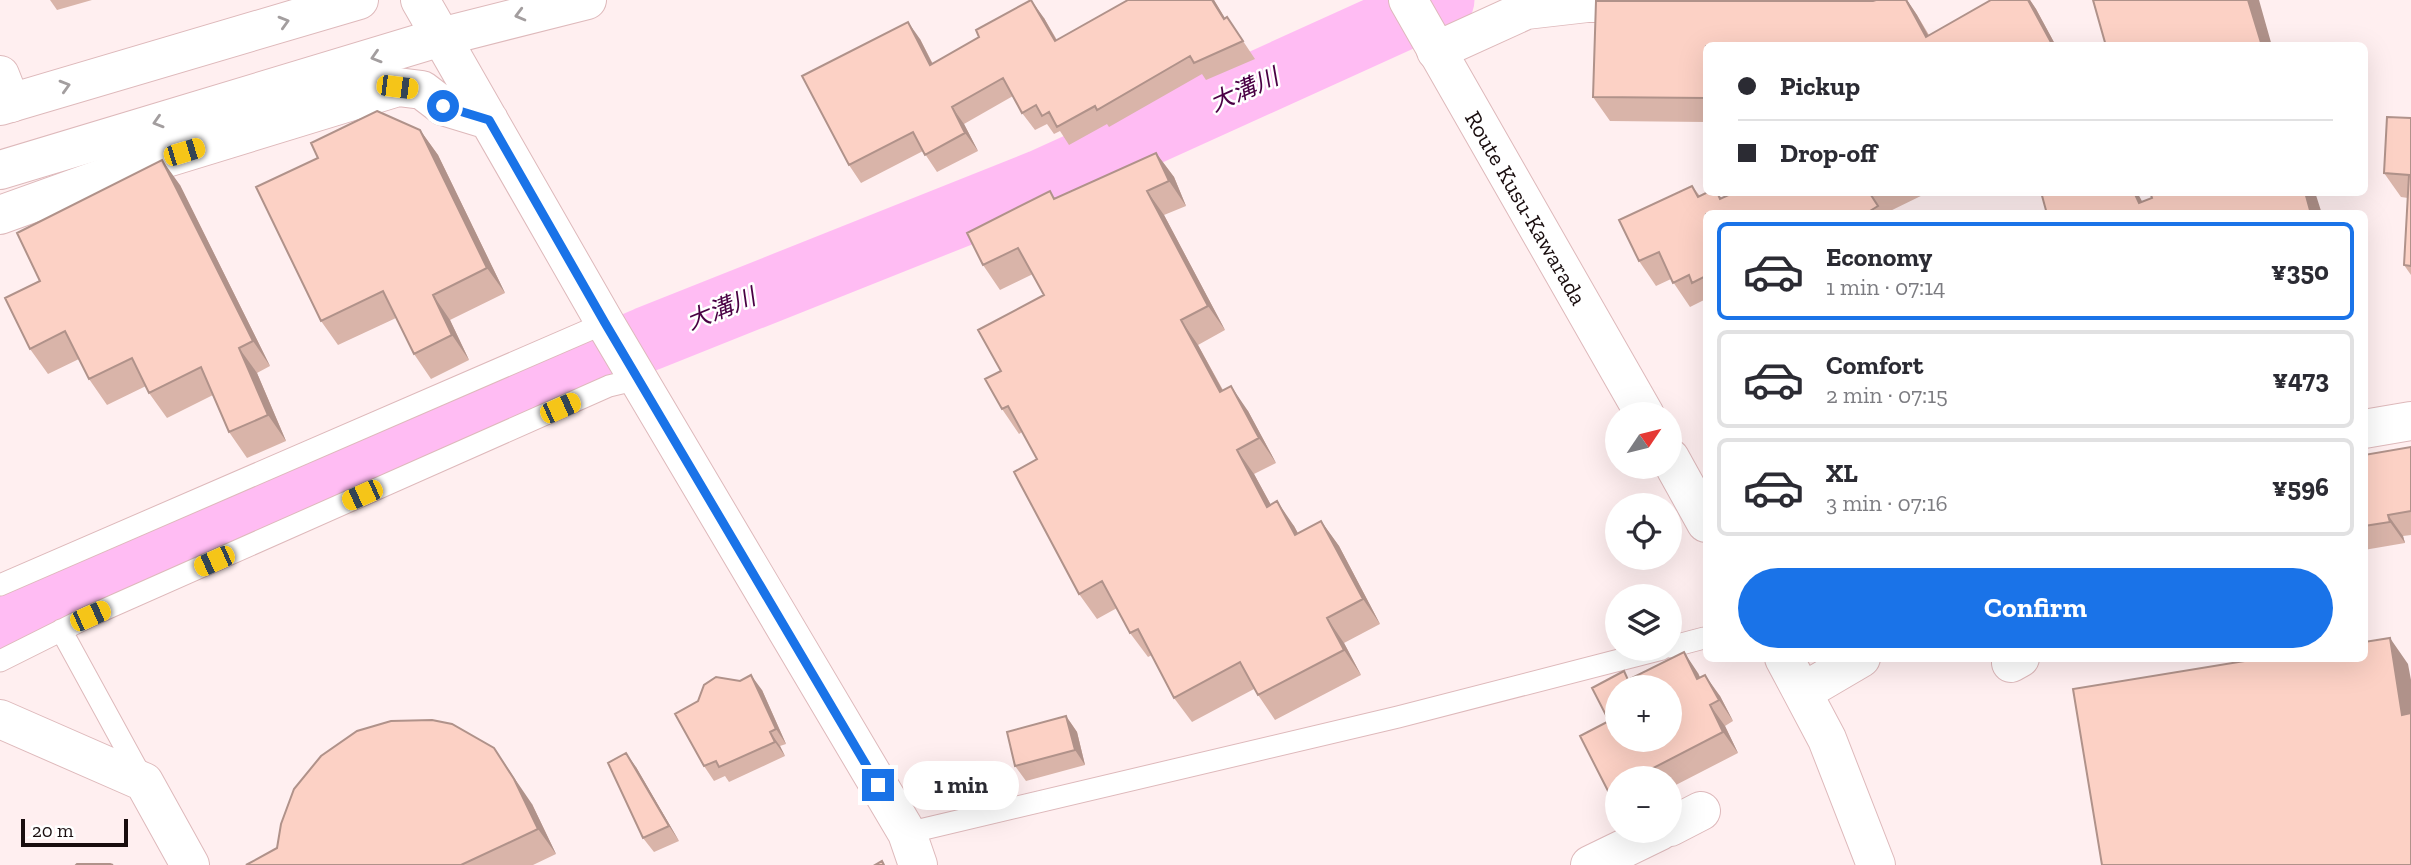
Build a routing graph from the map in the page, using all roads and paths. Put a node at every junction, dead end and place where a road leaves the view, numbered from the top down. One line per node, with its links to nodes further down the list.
1 (359, 0): 8 (main road, one-way to 1)
2 (420, 0): 6 (main road)
3 (587, 0): 6 (main road, one-way to 6)
4 (1408, 0): 7 (main road, Route Kusu-Kawarada)
5 (1684, 3): 7 (main road)
6 (441, 37): 9 (main road); 10 (main road, one-way to 10)
7 (1434, 46): 14 (main road, Route Kusu-Kawarada)
8 (4, 94)
9 (489, 120): 11 (main road); 12 (main road)
10 (0, 170)
11 (0, 215)
12 (607, 326): 13 (main road); 19 (lane)
13 (636, 376): 20 (lane); 31 (main road)
14 (1637, 402)
15 (2411, 421): 16 (main road)
16 (2368, 428)
17 (1682, 480): 18 (main road)
18 (1703, 518)
19 (0, 585)
20 (61, 630): 23 (lane); 29 (lane)
21 (1703, 638): 22 (lane)
22 (1682, 644)
23 (0, 661)
24 (1615, 661): 31 (lane)
25 (1786, 662): 27 (main road)
26 (1854, 662): 27 (main road)
27 (1803, 692): 34 (main road)
28 (0, 719): 29 (main road)
29 (144, 782): 32 (main road)
30 (1635, 843): 33 (main road)
31 (912, 849)
32 (190, 865)
33 (1590, 865)
34 (1876, 865)

